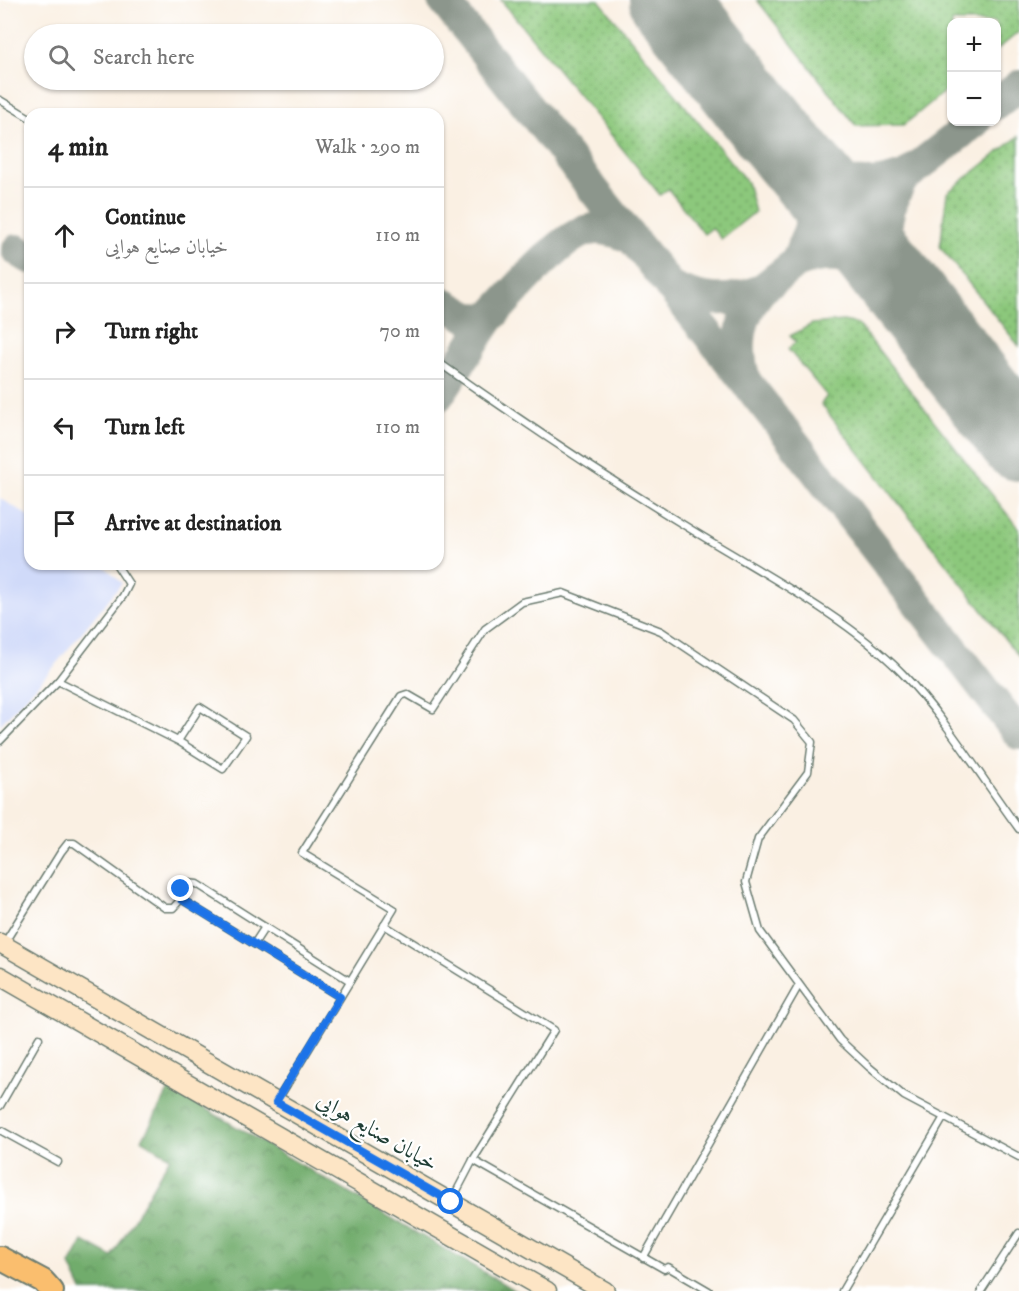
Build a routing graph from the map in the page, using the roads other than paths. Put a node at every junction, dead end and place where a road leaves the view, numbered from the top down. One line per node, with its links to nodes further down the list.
1 (0, 100): 2 (lane)
2 (24, 114)
3 (444, 366): 8 (lane)
4 (120, 570): 5 (lane)
5 (58, 681): 6 (lane); 7 (lane)
6 (0, 741)
7 (178, 741): 7 (lane)
8 (1019, 830)
9 (181, 899): 11 (lane); 12 (lane); 13 (lane)
10 (384, 925): 15 (lane); 16 (lane); 27 (lane)
11 (265, 927): 12 (lane); 15 (lane)
12 (254, 944): 17 (lane)
13 (1, 946): 19 (street, خیابان صنایع هوایی)
14 (0, 976): 20 (street)
15 (350, 981): 17 (lane)
16 (799, 985): 23 (lane); 33 (lane)
17 (340, 997): 21 (lane)
18 (39, 1038): 22 (lane)
19 (168, 1040): 20 (street); 21 (street, خیابان صنایع هوایی)
20 (153, 1064): 24 (street)
21 (276, 1102): 24 (street); 29 (street, خیابان صنایع هوایی)
22 (0, 1106)
23 (944, 1117): 26 (lane); 38 (lane)
24 (262, 1127): 30 (street)
25 (0, 1130): 28 (lane)
26 (1019, 1157)
27 (473, 1160): 29 (lane); 33 (lane)
28 (58, 1162)
29 (451, 1202): 30 (street); 36 (street, خیابان صنایع هوایی)
30 (436, 1227): 35 (street)
31 (1019, 1233): 39 (lane)
32 (0, 1258): 34 (highway)
33 (643, 1258): 37 (lane)
34 (52, 1291)
35 (547, 1291)
36 (605, 1291)
37 (709, 1291)
38 (842, 1291)
39 (981, 1291)

